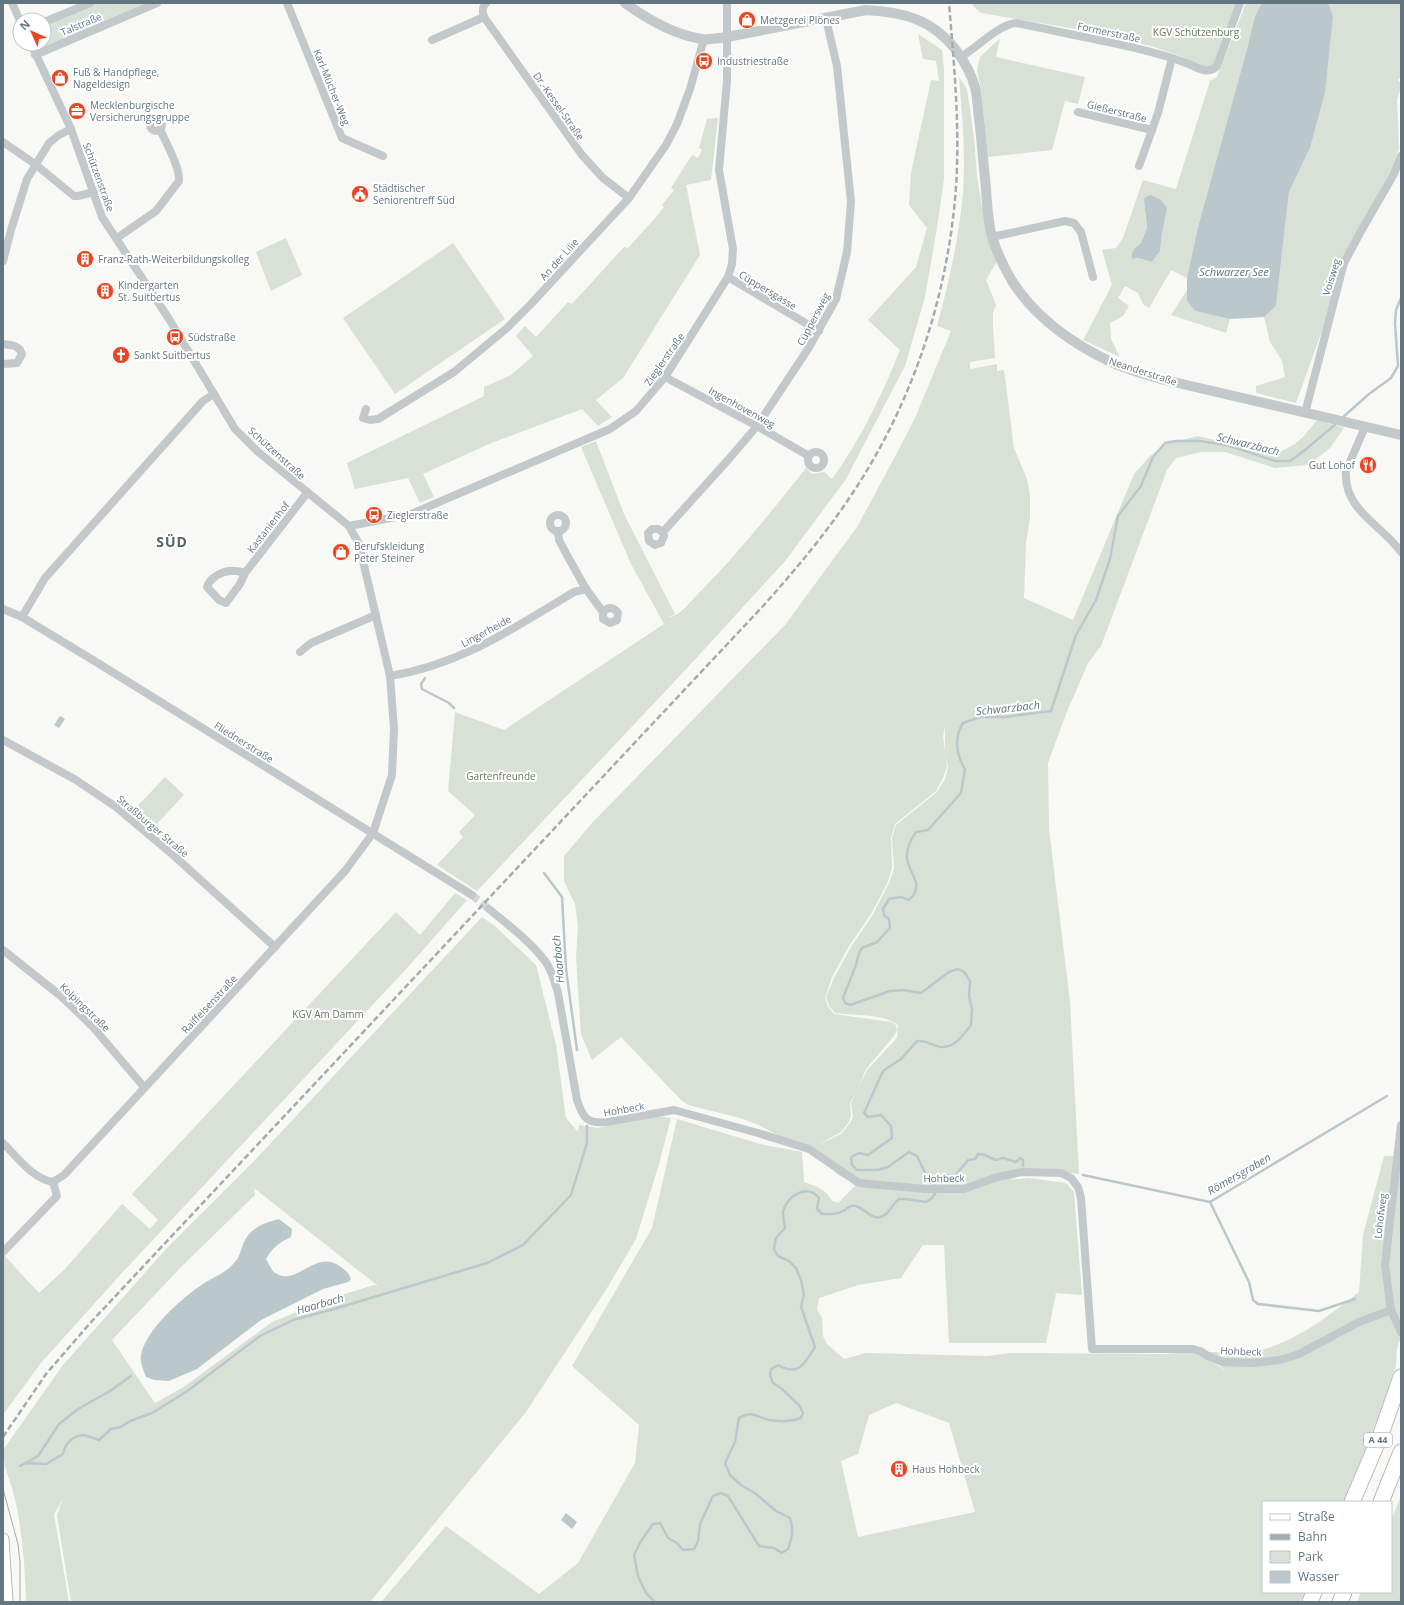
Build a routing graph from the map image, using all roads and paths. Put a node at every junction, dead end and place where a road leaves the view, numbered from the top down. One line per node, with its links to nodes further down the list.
1 (90, 3): 9 (street, Talstraße)
2 (157, 3): 15 (street, Talstraße)
3 (287, 3): 23 (street, Karl-Mücher-Weg)
4 (486, 3): 8 (street)
5 (625, 3): 12 (street)
6 (727, 3): 11 (street, Zieglerstraße)
7 (1240, 3): 17 (street, Formerstraße)
8 (484, 17): 13 (street); 28 (street, Dr.-Kessel-Straße)
9 (52, 19)
10 (826, 19): 11 (street); 16 (street); 35 (street, Cüppersweg)
11 (727, 37): 12 (street); 33 (street, Zieglerstraße)
12 (704, 39): 28 (street, An der Lilie)
13 (432, 40)
14 (34, 52): 15 (street, Schützenstraße)
15 (35, 55): 19 (street, Schützenstraße)
16 (961, 57): 17 (street, Formerstraße); 30 (street, Neanderstraße)
17 (1172, 58): 21 (street, Gießerstraße)
18 (1078, 112): 21 (street, Gießerstraße)
19 (71, 129): 25 (street); 27 (street, Schützenstraße)
20 (160, 129): 31 (street)
21 (1152, 130): 26 (street, Gießerstraße)
22 (3, 142): 25 (street)
23 (383, 156)
24 (1401, 156): 41 (street, Voisweg)
25 (35, 164): 27 (street); 29 (street)
26 (1139, 166)
27 (94, 192): 31 (street, Schützenstraße)
28 (629, 198): 40 (street, An der Lilie)
29 (7, 229): 32 (street)
30 (992, 237): 34 (street); 41 (street, Neanderstraße)
31 (116, 238): 39 (street, Schützenstraße)
32 (3, 261)
33 (728, 277): 35 (street, Cüppersgasse); 38 (street, Zieglerstraße)
34 (1093, 277)
35 (819, 331): 42 (street, Cüppersweg)
36 (3, 344): 37 (street)
37 (3, 364)
38 (665, 377): 42 (street, Ingenhovenweg); 47 (street, Zieglerstraße)
39 (214, 394): 46 (street, Schützenstraße); 56 (street)
40 (366, 409)
41 (1305, 413): 43 (street, Neanderstraße)
42 (757, 426): 45 (street, Ingenhovenweg); 49 (street, Cüppersweg)
43 (1365, 427): 44 (street, Neanderstraße); 50 (street)
44 (1401, 435)
45 (809, 456)
46 (308, 493): 47 (street, Schützenstraße); 51 (street, Kastanienhof)
47 (349, 526): 55 (street, Schützenstraße)
48 (558, 531): 52 (street)
49 (663, 532)
50 (1401, 552)
51 (245, 573): 51 (street, Kastanienhof)
52 (586, 589): 54 (street); 58 (street, Lingerheide)
53 (3, 609): 56 (street, Fliednerstraße)
54 (603, 612)
55 (376, 615): 57 (street); 58 (street, Schützenstraße)
56 (22, 617): 60 (street, Fliednerstraße)
57 (300, 652)
58 (390, 676): 60 (street, Schützenstraße)
59 (3, 740): 63 (street, Straßburger Straße)
60 (373, 833): 61 (street, Fliednerstraße); 63 (street, Raiffeisenstraße)
61 (472, 895)
62 (490, 909): 70 (street, Hohbeck)
63 (275, 947): 65 (street, Raiffeisenstraße)
64 (3, 950): 65 (street, Kolpingstraße)
65 (144, 1087): 68 (street, Raiffeisenstraße)
66 (1401, 1125): 70 (street, Lohofweg)
67 (3, 1144): 68 (street)
68 (53, 1182): 69 (street)
69 (3, 1252)
70 (1391, 1310): 71 (street, Lohofweg)
71 (1401, 1332)
72 (1401, 1377): 74 (highway, A 44)
73 (1401, 1452): 75 (highway, A 44)
74 (1352, 1501)
75 (1381, 1501)
76 (3, 1539): 77 (main road)
77 (6, 1602)

